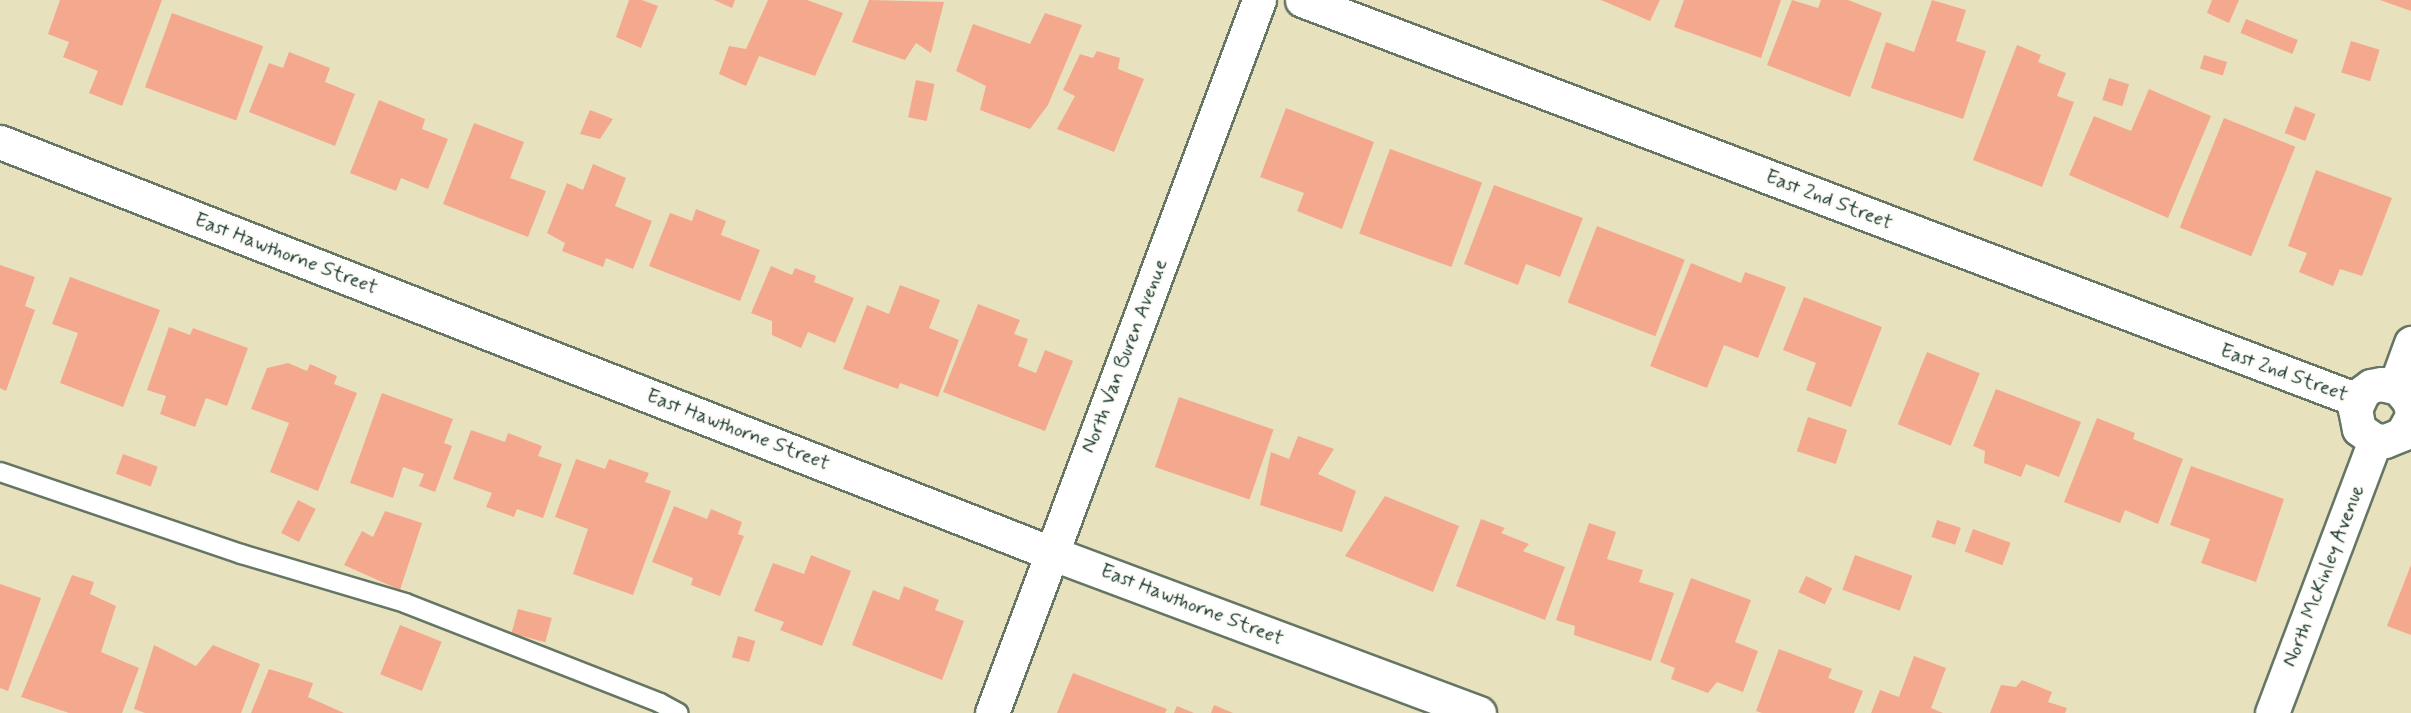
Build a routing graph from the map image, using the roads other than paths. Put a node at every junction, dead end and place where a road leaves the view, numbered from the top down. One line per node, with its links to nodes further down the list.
1 (1259, 0): 9 (street, North Van Buren Avenue)
2 (1302, 0): 5 (street, East 2nd Street)
3 (0, 142): 9 (street, East Hawthorne Street)
4 (2411, 343): 6 (street)
5 (2357, 400): 6 (street); 7 (street)
6 (2407, 414): 7 (street)
7 (2375, 440): 13 (street, North McKinley Avenue)
8 (0, 472): 10 (lane)
9 (1051, 553): 11 (street, North Van Buren Avenue); 12 (street, East Hawthorne Street)
10 (680, 713)
11 (992, 713)
12 (1479, 713)
13 (2272, 713)

